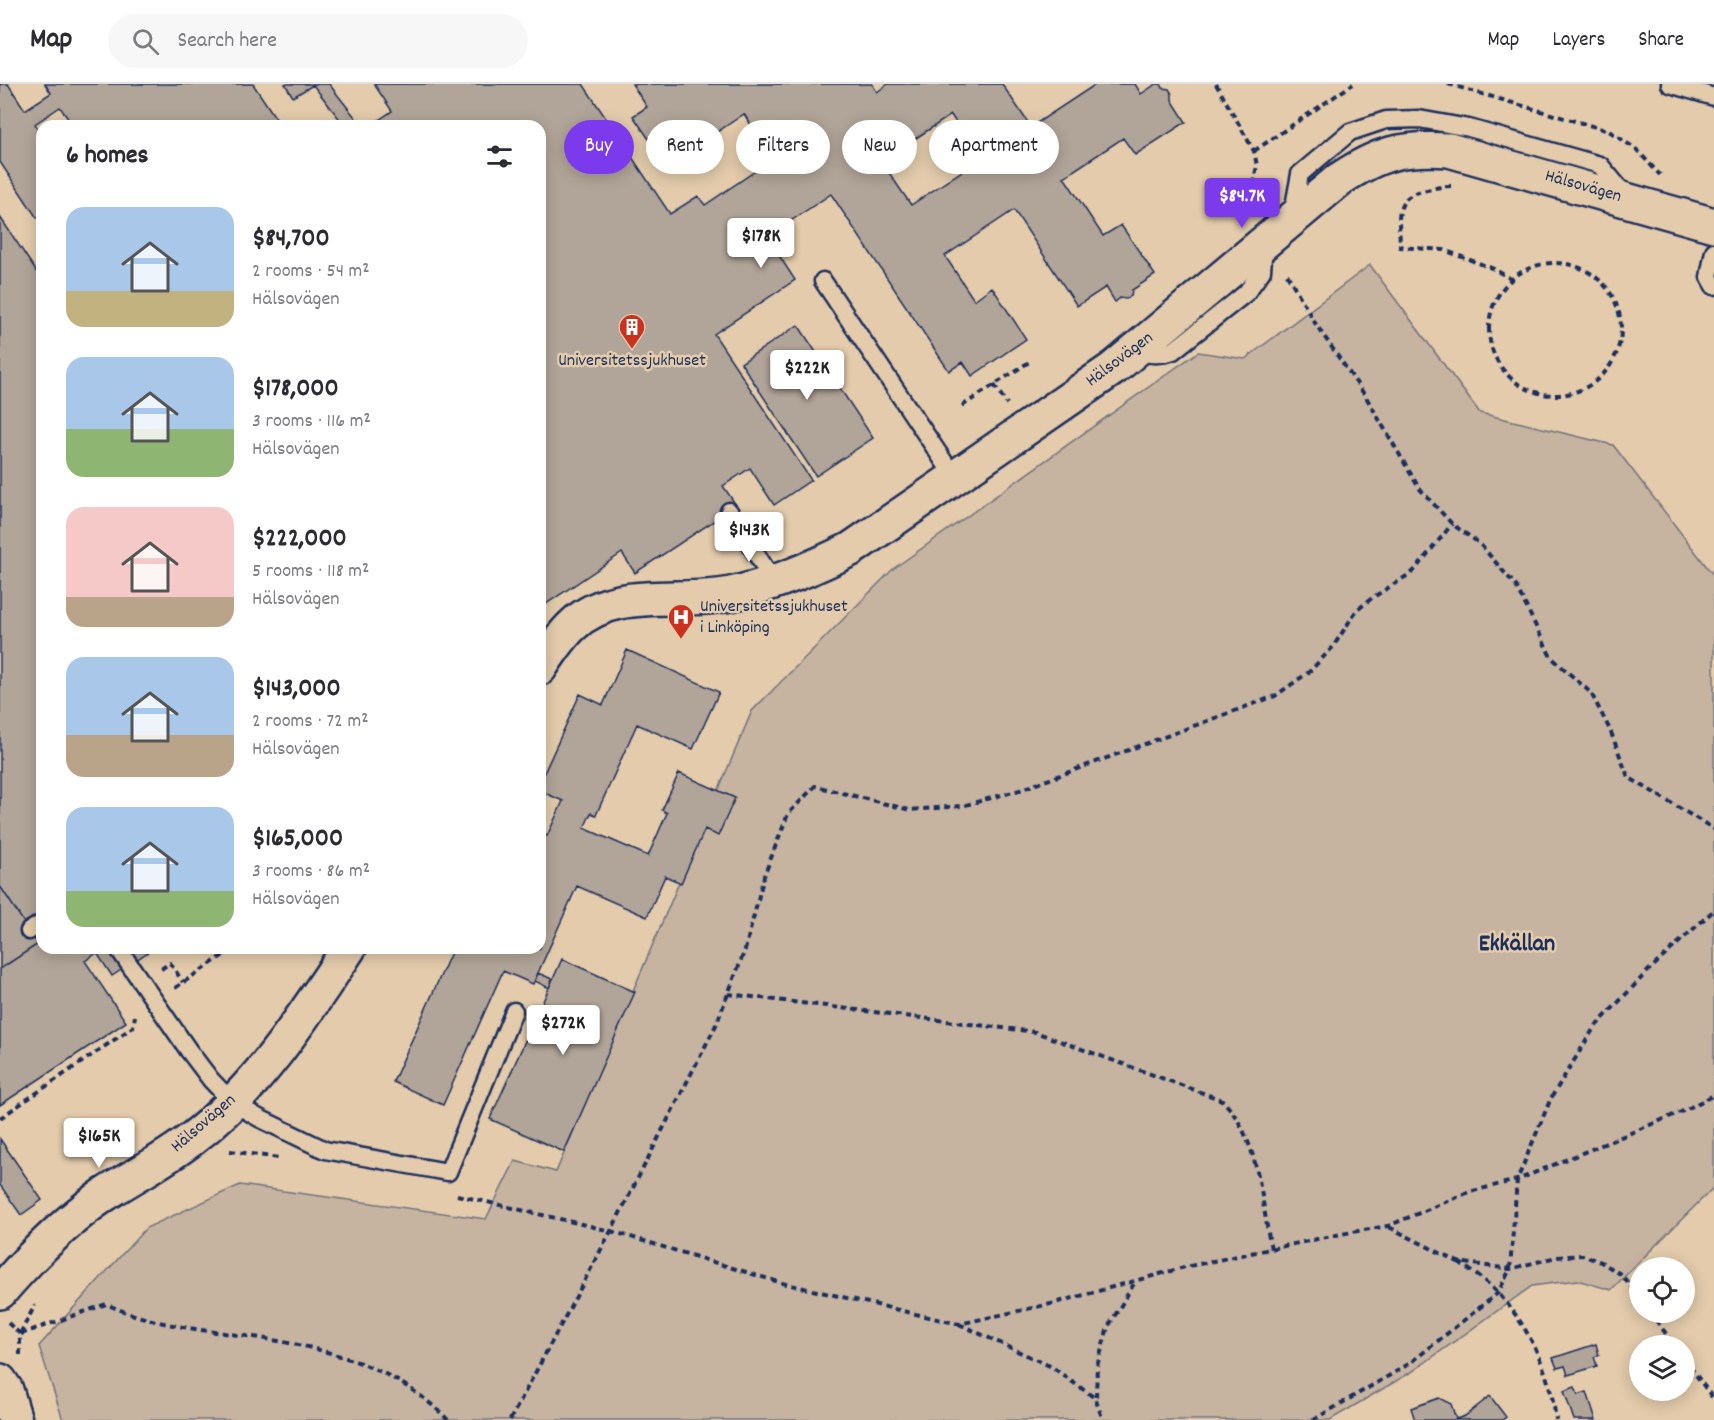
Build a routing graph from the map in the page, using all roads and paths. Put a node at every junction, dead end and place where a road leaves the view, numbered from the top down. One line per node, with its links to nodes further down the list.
1 (1216, 84): 5 (path)
2 (1353, 84): 5 (path)
3 (1670, 84): 4 (lane)
4 (1714, 97)
5 (1254, 151): 8 (path)
6 (1462, 186): 10 (path)
7 (1714, 225): 8 (street, Hälsovägen)
8 (1264, 244): 17 (street, Hälsovägen); 19 (path)
9 (1714, 251): 12 (lane)
10 (1511, 279): 10 (path)
11 (823, 281): 17 (lane)
12 (1714, 286)
13 (1032, 360): 14 (path)
14 (994, 385): 15 (path); 16 (path)
15 (962, 406)
16 (1012, 412)
17 (955, 478): 20 (street, Hälsovägen)
18 (729, 511): 20 (lane)
19 (1452, 524): 22 (path); 30 (path)
20 (774, 582): 21 (street, Hälsovägen)
21 (546, 660)
22 (1714, 829)
23 (1714, 910): 38 (path)
24 (122, 954): 34 (lane, bridge)
25 (225, 954): 28 (path)
26 (345, 954): 34 (street, Hälsovägen)
27 (160, 969): 28 (path)
28 (183, 982): 29 (path)
29 (174, 989)
30 (728, 994): 41 (path); 42 (path)
31 (514, 1011): 34 (lane)
32 (136, 1014): 35 (path)
33 (1714, 1095): 38 (path)
34 (232, 1102): 47 (street, Hälsovägen)
35 (0, 1118)
36 (227, 1150): 37 (path)
37 (290, 1160)
38 (1517, 1180): 40 (path); 44 (path)
39 (454, 1195): 41 (path)
40 (1388, 1226): 42 (path); 43 (path)
41 (611, 1231): 50 (path); 57 (path)
42 (1271, 1249): 45 (path)
43 (1458, 1262): 44 (path); 48 (path)
44 (1510, 1269): 46 (path); 48 (path)
45 (1135, 1282): 50 (path); 53 (path)
46 (1629, 1284)
47 (0, 1292)
48 (1498, 1293): 59 (path); 60 (path)
49 (39, 1296): 56 (path)
50 (959, 1324): 53 (path)
51 (1695, 1374): 54 (path)
52 (0, 1382): 55 (street)
53 (1095, 1398): 58 (path)
54 (1714, 1400)
55 (15, 1420)
56 (448, 1420)
57 (510, 1420)
58 (1103, 1420)
59 (1312, 1420)
60 (1556, 1420)

